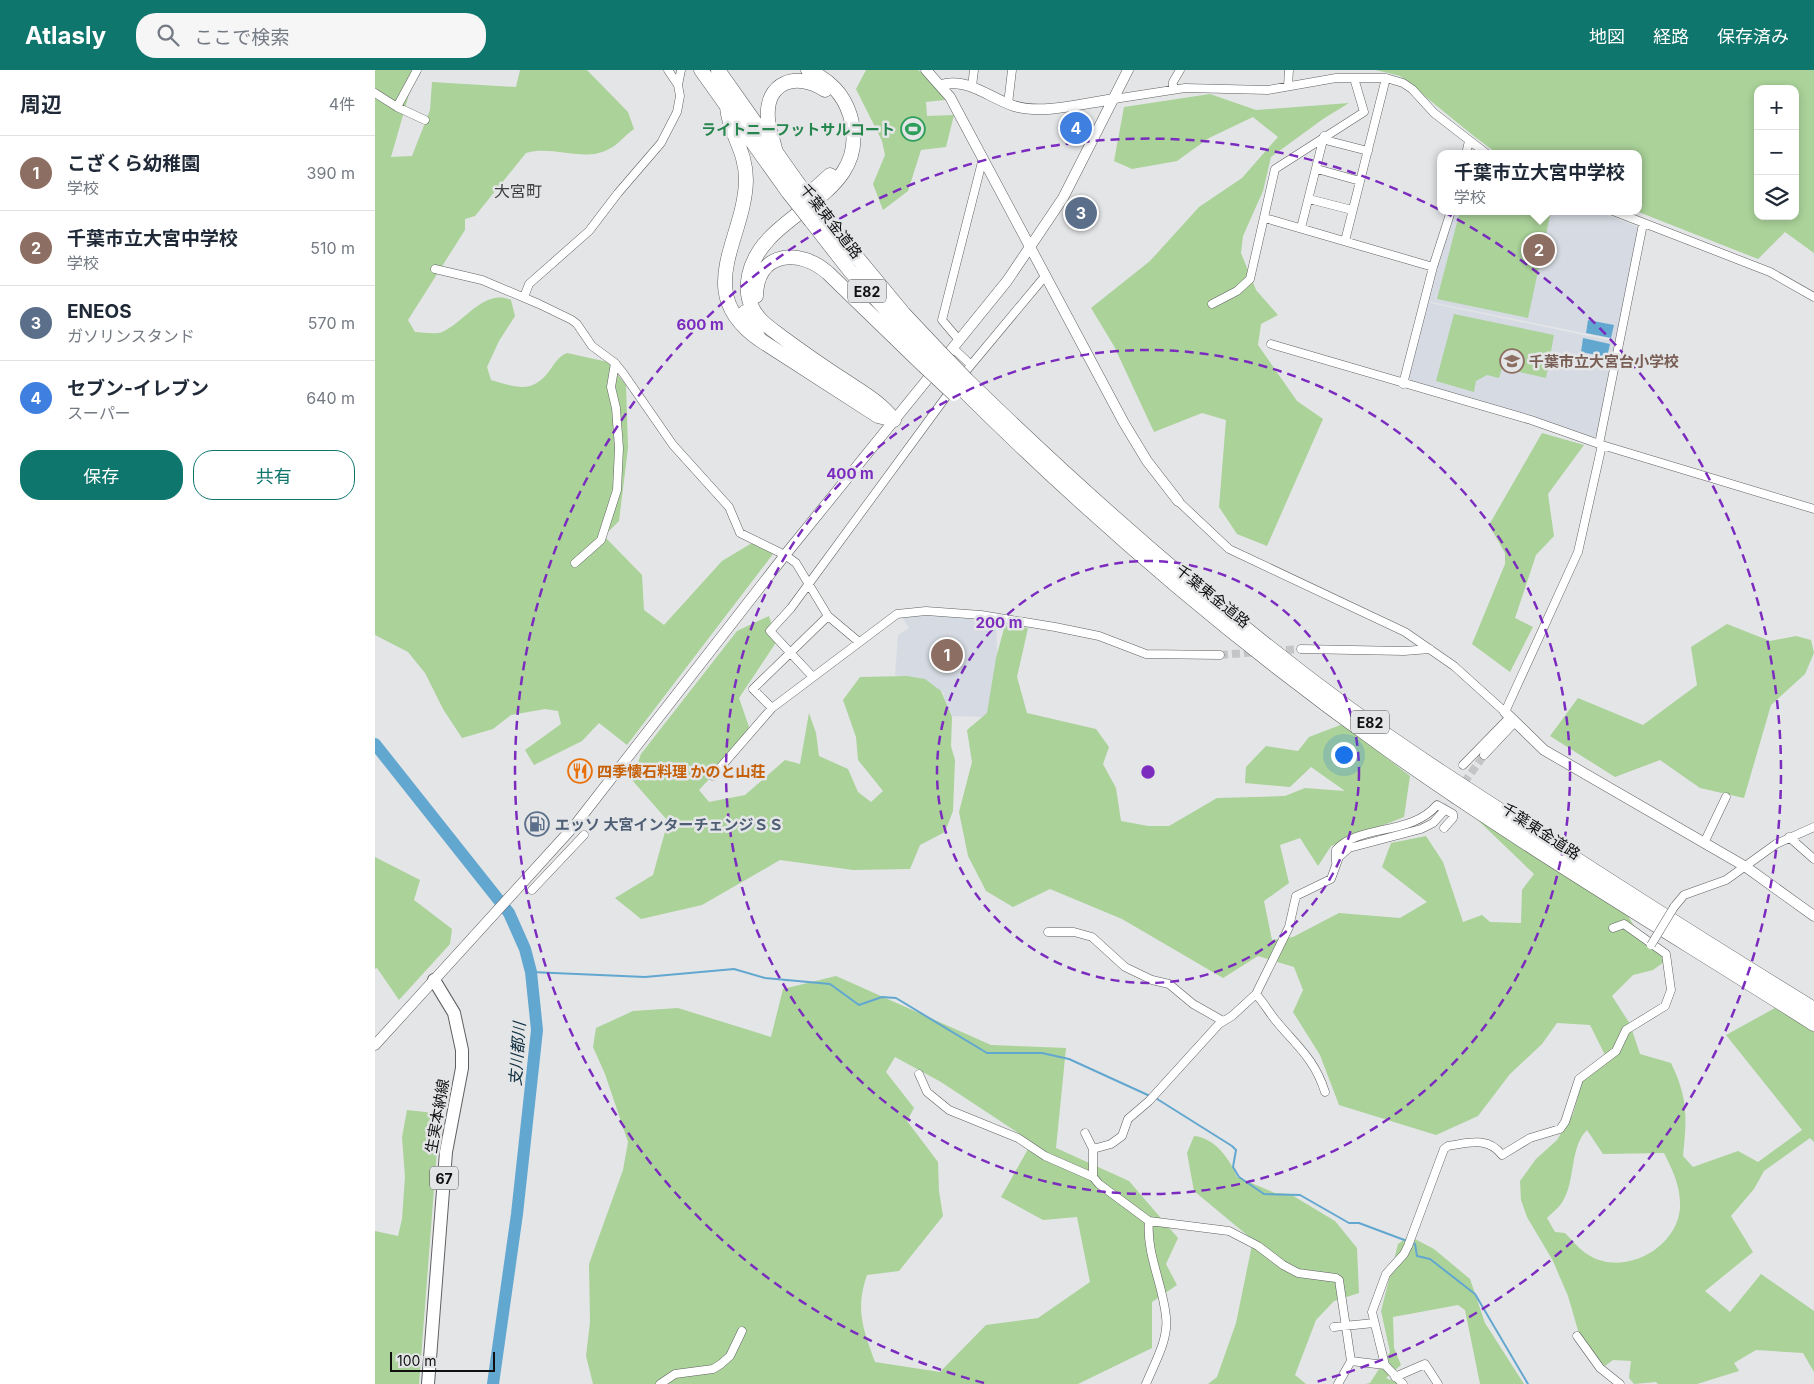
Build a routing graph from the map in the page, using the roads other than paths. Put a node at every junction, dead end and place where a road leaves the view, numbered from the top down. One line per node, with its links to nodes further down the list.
1 (417, 70): 25 (street)
2 (668, 70): 17 (street)
3 (681, 70): 17 (street)
4 (701, 70): 26 (highway, 千葉東金道路 / E82)
5 (718, 70): 33 (highway, 千葉東金道路 / E82)
6 (808, 70): 53 (highway)
7 (926, 70): 18 (street)
8 (973, 70): 19 (street)
9 (1012, 70): 24 (street)
10 (1129, 70): 23 (street)
11 (1180, 70): 21 (street)
12 (1289, 70): 20 (street)
13 (1370, 70): 15 (street)
14 (1354, 78): 15 (street); 20 (street); 28 (street)
15 (1365, 78): 16 (street)
16 (1386, 78): 29 (street); 32 (street)
17 (678, 85): 50 (street)
18 (941, 85): 19 (street); 34 (street)
19 (972, 86): 24 (street)
20 (1288, 86): 21 (street)
21 (1173, 90): 23 (street)
22 (375, 93): 25 (street)
23 (1114, 99): 24 (street); 46 (street)
24 (1008, 104)
25 (397, 107): 27 (street)
26 (727, 107): 37 (highway, 千葉東金道路 / E82); 54 (highway)
27 (425, 120)
28 (1324, 136): 32 (street); 35 (street); 42 (street)
29 (1469, 141): 30 (street); 31 (street)
30 (1466, 150)
31 (1481, 150)
32 (1368, 151): 36 (street)
33 (776, 153): 37 (highway, 千葉東金道路 / E82); 54 (highway)
34 (983, 158): 46 (street); 55 (street)
35 (1317, 169): 36 (street); 38 (street)
36 (1359, 181): 39 (street)
37 (794, 189): 57 (highway, 千葉東金道路 / E82, bridge)
38 (1309, 199): 39 (street); 44 (street)
39 (1352, 210): 45 (street)
40 (1450, 215): 47 (street)
41 (1622, 215): 43 (street)
42 (1265, 218): 44 (street); 52 (street)
43 (1643, 224): 51 (street); 63 (street)
44 (1301, 228): 45 (street)
45 (1345, 241): 47 (street)
46 (1031, 246): 49 (street); 55 (street)
47 (1433, 266): 60 (street)
48 (435, 269): 50 (street)
49 (1046, 275): 59 (street); 64 (street)
50 (524, 297): 58 (street)
51 (1814, 297)
52 (1212, 304)
53 (767, 324): 57 (highway); 62 (highway)
54 (760, 340): 62 (highway)
55 (956, 344): 59 (street); 62 (street)
56 (1271, 344): 60 (street)
57 (930, 357): 61 (highway, bridge); 61 (highway, 千葉東金道路 / E82, bridge)
58 (615, 363): 66 (street); 67 (street)
59 (971, 365): 68 (street)
60 (1403, 384): 63 (street)
61 (962, 389): 98 (highway, 千葉東金道路 / E82); 100 (highway, 千葉東金道路 / E82)
62 (894, 420): 66 (street)
63 (1601, 444): 65 (street); 77 (street)
64 (1178, 501): 72 (street)
65 (1814, 509)
66 (785, 555): 68 (street); 85 (street)
67 (575, 563)
68 (809, 583): 69 (street); 73 (street)
69 (828, 616): 70 (street); 73 (street)
70 (859, 642): 74 (street); 75 (street)
71 (1301, 649): 72 (street)
72 (1430, 649): 77 (street)
73 (791, 652): 75 (street); 76 (street)
74 (1220, 655)
75 (813, 677): 76 (street)
76 (772, 708): 80 (street)
77 (1510, 717): 78 (street); 79 (street); 87 (street)
78 (1484, 755)
79 (1463, 764)
80 (713, 776)
81 (1726, 797): 87 (street)
82 (1443, 812): 89 (street)
83 (1814, 827): 86 (street)
84 (1444, 828): 89 (street)
85 (571, 829): 91 (street); 91 (street)
86 (1789, 837): 88 (street); 90 (street)
87 (1704, 844): 90 (street)
88 (1814, 859)
89 (1336, 864): 97 (street)
90 (1745, 867): 92 (street); 95 (street, bridge)
91 (528, 877): 96 (street)
92 (1814, 916)
93 (1613, 928): 95 (street)
94 (1048, 932): 99 (street)
95 (1651, 945): 108 (street)
96 (435, 980): 101 (street); 116 (main road, 生実本納線 / 67)
97 (1256, 994): 99 (street); 103 (street)
98 (1814, 1010)
99 (1223, 1021): 105 (street)
100 (1814, 1024)
101 (375, 1046)
102 (919, 1074): 106 (street)
103 (1325, 1092)
104 (1085, 1132): 105 (street)
105 (1093, 1149): 106 (street)
106 (1093, 1177): 107 (street)
107 (1149, 1221): 110 (street); 118 (street)
108 (1374, 1323): 110 (street); 114 (street)
109 (1334, 1327): 110 (street)
110 (1347, 1327): 113 (street)
111 (742, 1331): 117 (street)
112 (1577, 1336): 122 (street)
113 (1351, 1361): 114 (street); 119 (street)
114 (1385, 1365): 115 (street)
115 (1395, 1377): 120 (street); 121 (street)
116 (428, 1384)
117 (660, 1384)
118 (1147, 1384)
119 (1338, 1384)
120 (1403, 1384)
121 (1438, 1384)
122 (1620, 1384)

